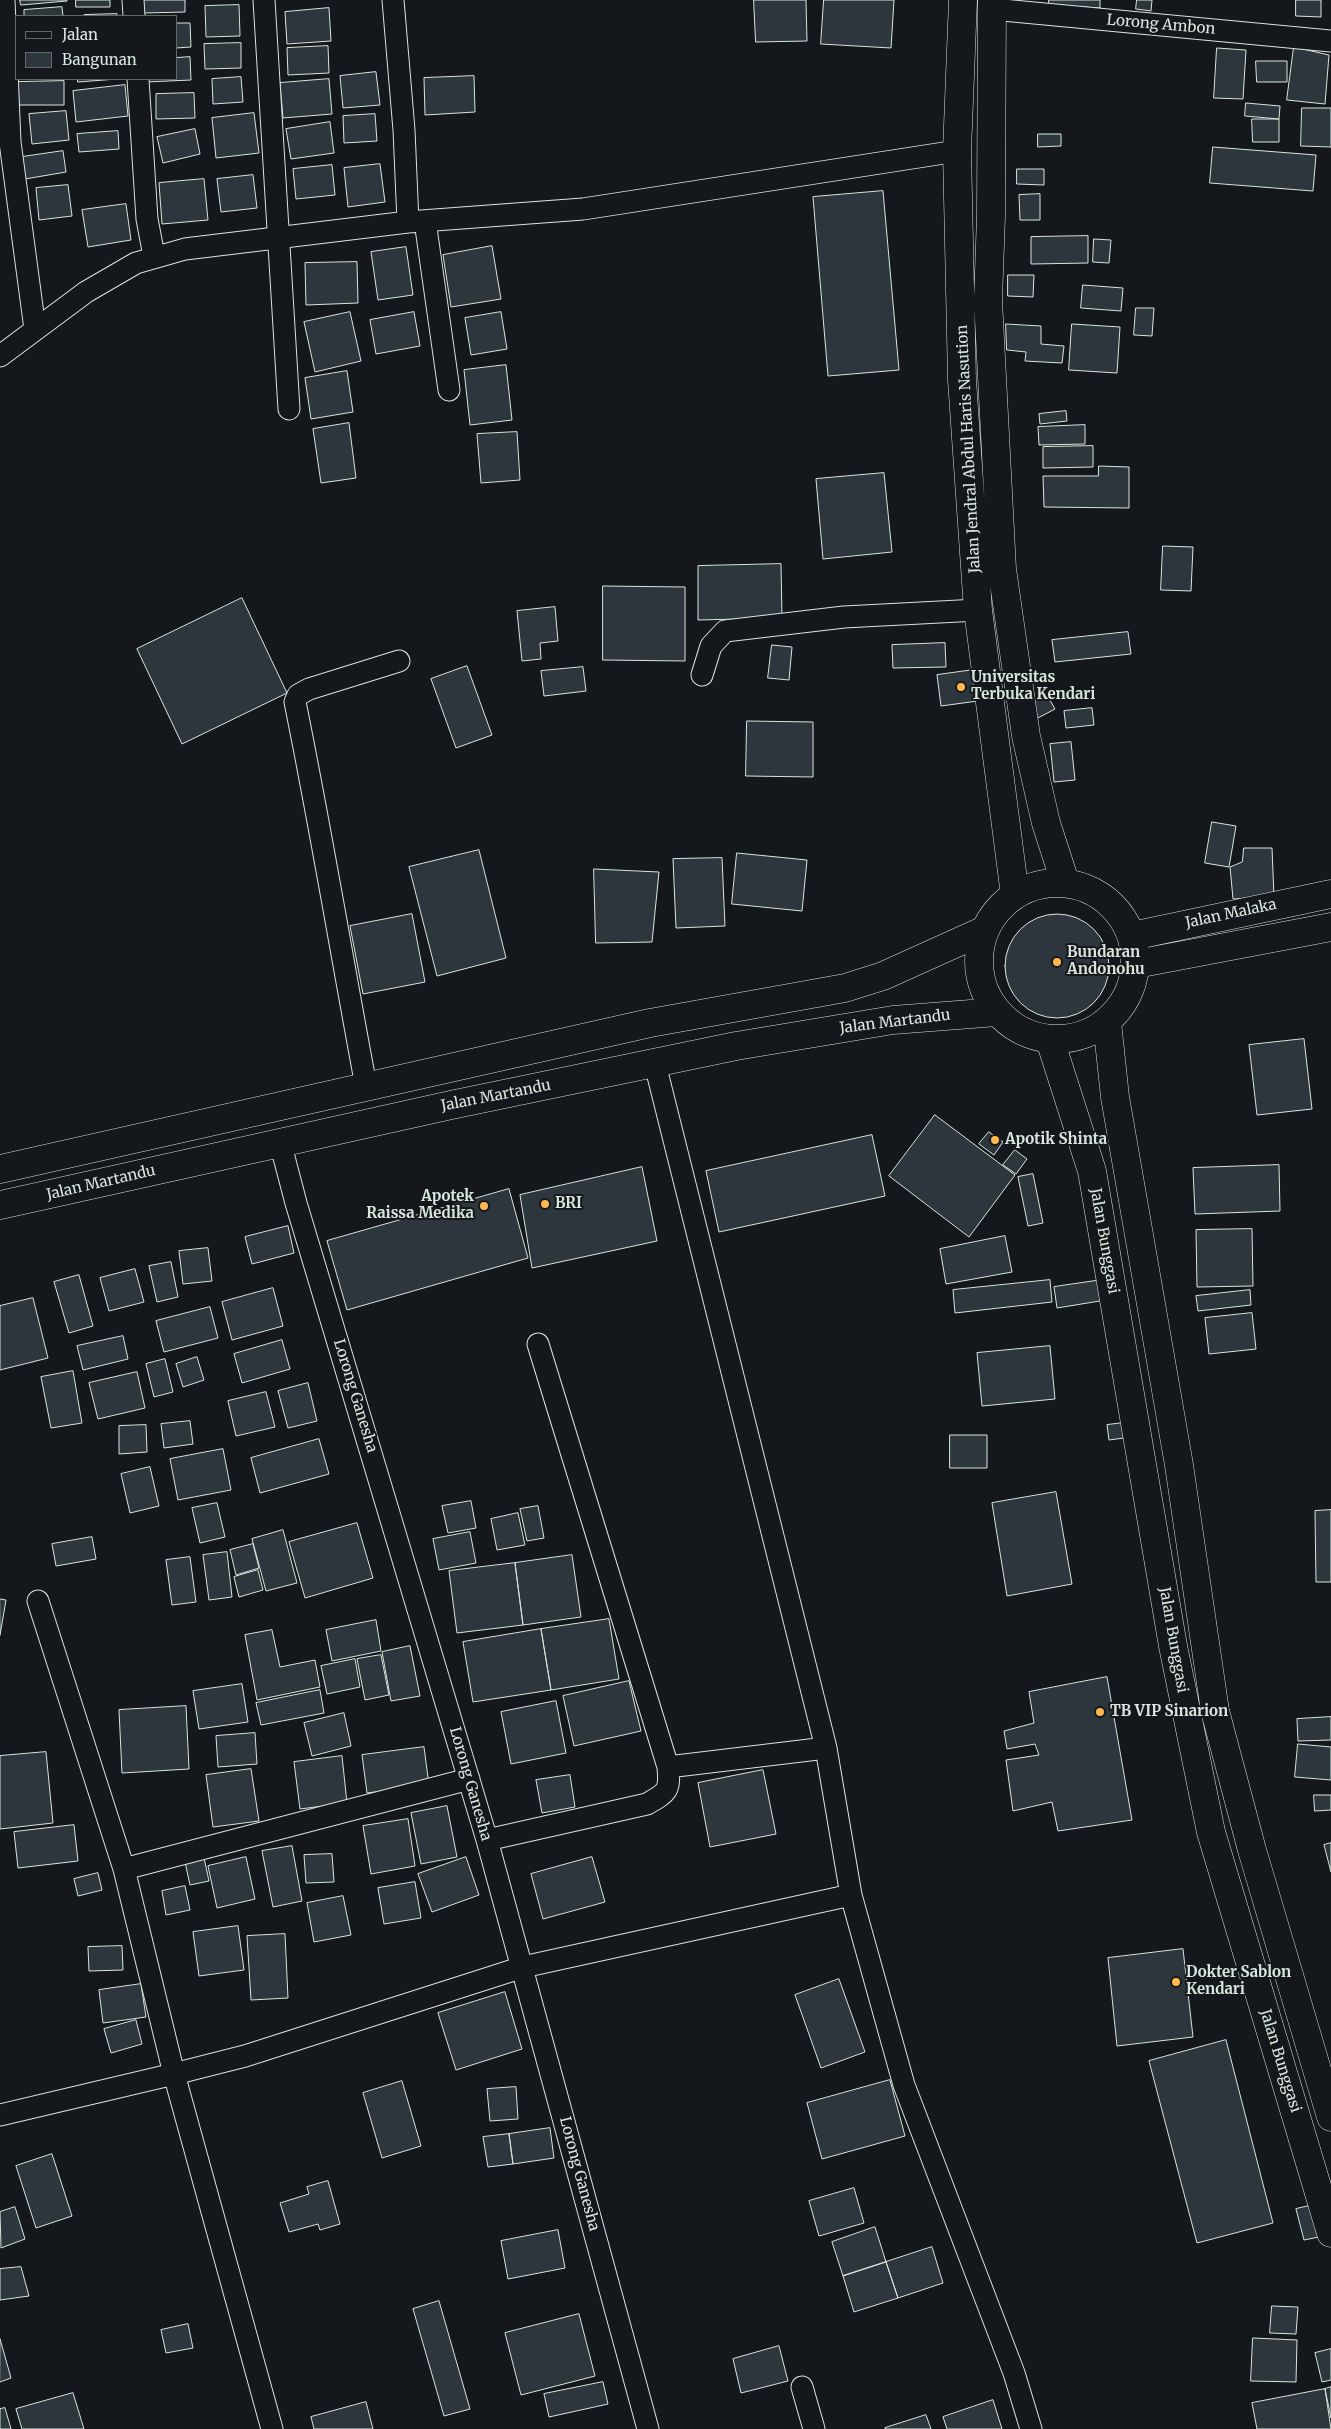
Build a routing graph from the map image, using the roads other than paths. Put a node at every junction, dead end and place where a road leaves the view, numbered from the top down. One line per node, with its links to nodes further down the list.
1 (4, 0): 10 (street)
2 (133, 0): 7 (street)
3 (264, 0): 13 (street)
4 (393, 0): 12 (street)
5 (963, 0): 11 (main road, Jalan Jendral Abdul Haris Nasution)
6 (992, 4): 8 (street, Lorong Ambon); 17 (main road, Jalan Jendral Abdul Haris Nasution)
7 (134, 15)
8 (1331, 41)
9 (138, 80): 14 (street)
10 (5, 142): 15 (street)
11 (957, 151): 12 (street); 18 (main road, Jalan Jendral Abdul Haris Nasution)
12 (417, 221): 13 (street); 19 (street)
13 (279, 236): 14 (street); 20 (street)
14 (154, 256): 15 (street)
15 (35, 329): 16 (street)
16 (0, 356)
17 (991, 378): 18 (main road); 24 (main road, Jalan Jendral Abdul Haris Nasution)
18 (962, 380): 21 (main road, Jalan Jendral Abdul Haris Nasution)
19 (449, 390)
20 (290, 409)
21 (978, 610): 23 (street); 26 (main road, Jalan Jendral Abdul Haris Nasution)
22 (399, 660): 35 (street)
23 (702, 675)
24 (1065, 882): 26 (main road); 29 (main road)
25 (1331, 894): 29 (main road, Jalan Malaka)
26 (1015, 895): 28 (main road)
27 (1331, 927): 30 (main road, Jalan Malaka)
28 (985, 930): 31 (main road); 35 (main road)
29 (1132, 936): 30 (main road)
30 (1136, 964): 32 (main road)
31 (997, 1012): 33 (main road); 34 (main road, Jalan Martandu)
32 (1107, 1022): 33 (main road); 47 (main road, Jalan Bunggasi)
33 (1050, 1040): 48 (main road, Jalan Bunggasi)
34 (656, 1064): 36 (main road, Jalan Martandu); 41 (street)
35 (366, 1086): 37 (main road)
36 (280, 1142): 38 (main road, Jalan Martandu); 43 (street, Lorong Ganesha)
37 (0, 1169)
38 (0, 1205)
39 (538, 1344): 42 (street)
40 (38, 1601): 45 (street)
41 (826, 1748): 42 (street); 46 (street)
42 (668, 1767): 44 (street)
43 (469, 1779): 44 (street, Lorong Ganesha); 45 (street)
44 (487, 1840): 49 (street, Lorong Ganesha)
45 (124, 1870): 50 (street)
46 (851, 1895): 49 (street); 58 (street)
47 (1284, 1958): 48 (main road); 52 (main road, Jalan Bunggasi)
48 (1252, 1966): 53 (main road, Jalan Bunggasi)
49 (523, 1967): 50 (street); 56 (street, Lorong Ganesha)
50 (174, 2074): 51 (street); 55 (street)
51 (0, 2115)
52 (1331, 2117)
53 (1331, 2233)
54 (802, 2387): 57 (street)
55 (272, 2429)
56 (648, 2429)
57 (814, 2429)
58 (1031, 2429)

